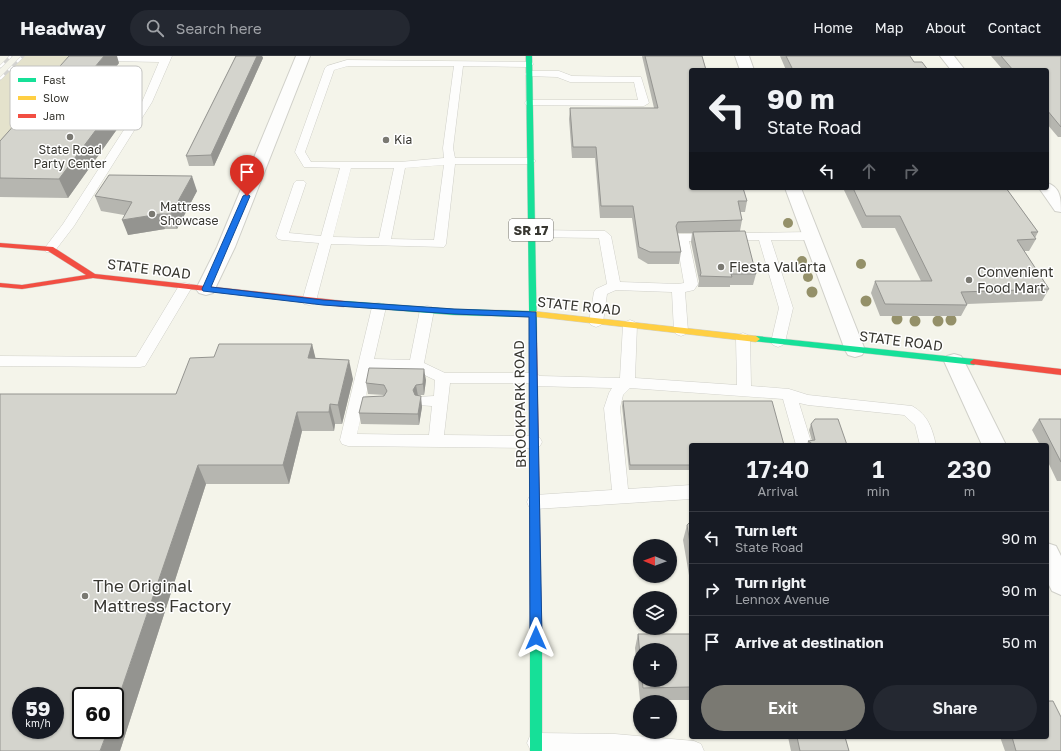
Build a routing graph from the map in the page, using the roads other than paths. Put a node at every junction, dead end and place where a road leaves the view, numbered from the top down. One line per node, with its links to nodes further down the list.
1 (113, 56): 5 (lane)
2 (303, 56): 33 (street)
3 (742, 56): 8 (street)
4 (947, 56): 9 (street)
5 (166, 58): 11 (lane)
6 (459, 64): 7 (lane); 13 (lane); 15 (lane)
7 (529, 65): 10 (main road, BROOKPARK ROAD / SR 17); 10 (lane)
8 (746, 68)
9 (956, 68)
10 (530, 103): 14 (main road, BROOKPARK ROAD / SR 17)
11 (142, 110)
12 (129, 130): 27 (lane)
13 (450, 161): 14 (lane); 16 (lane); 25 (lane)
14 (531, 161): 21 (main road, BROOKPARK ROAD / SR 17)
15 (346, 165): 16 (lane); 24 (lane)
16 (400, 165): 25 (lane)
17 (300, 184): 24 (lane)
18 (794, 190): 23 (street)
19 (1048, 190): 20 (street)
20 (1061, 207)
21 (532, 234): 30 (lane); 37 (main road, BROOKPARK ROAD / SR 17)
22 (764, 236): 23 (lane); 32 (lane); 42 (lane)
23 (812, 236): 43 (street)
24 (326, 240): 25 (lane); 34 (lane)
25 (384, 242)
26 (0, 245): 27 (main road, STATE ROAD)
27 (50, 249): 28 (main road, STATE ROAD)
28 (93, 276): 29 (main road, STATE ROAD); 31 (main road, STATE ROAD)
29 (0, 285)
30 (614, 286): 32 (lane); 38 (lane)
31 (185, 287): 33 (main road, STATE ROAD); 44 (lane)
32 (678, 288): 40 (lane)
33 (206, 289): 34 (main road, STATE ROAD)
34 (309, 301): 35 (main road, STATE ROAD)
35 (380, 307): 36 (main road, STATE ROAD); 46 (lane)
36 (426, 310): 37 (main road, STATE ROAD); 47 (lane)
37 (533, 314): 38 (main road, STATE ROAD); 50 (main road, BROOKPARK ROAD / SR 17)
38 (596, 322): 39 (main road, STATE ROAD)
39 (630, 325): 40 (main road, STATE ROAD); 51 (lane)
40 (681, 331): 41 (main road, STATE ROAD)
41 (743, 338): 42 (main road, STATE ROAD); 52 (lane)
42 (778, 342): 43 (main road, STATE ROAD)
43 (855, 350): 45 (main road, STATE ROAD)
44 (0, 361)
45 (954, 361): 48 (main road, STATE ROAD); 62 (street)
46 (366, 364): 47 (lane); 54 (lane)
47 (416, 365): 49 (lane)
48 (1061, 372)
49 (443, 378): 50 (lane); 57 (lane)
50 (534, 380): 51 (lane); 59 (main road, BROOKPARK ROAD / SR 17)
51 (627, 384): 52 (lane); 64 (lane)
52 (744, 391): 53 (lane)
53 (789, 394): 60 (lane); 61 (lane)
54 (357, 400): 55 (lane); 58 (lane)
55 (373, 400)
56 (423, 401): 57 (lane)
57 (441, 401): 58 (lane)
58 (436, 440): 59 (lane)
59 (534, 442): 65 (main road, BROOKPARK ROAD / SR 17)
60 (803, 443)
61 (928, 443)
62 (993, 443)
63 (689, 492): 64 (lane)
64 (621, 497): 65 (lane)
65 (535, 502): 68 (main road, BROOKPARK ROAD / SR 17)
66 (1049, 558): 67 (street)
67 (1061, 582)
68 (537, 747): 69 (lane)
69 (694, 751)

